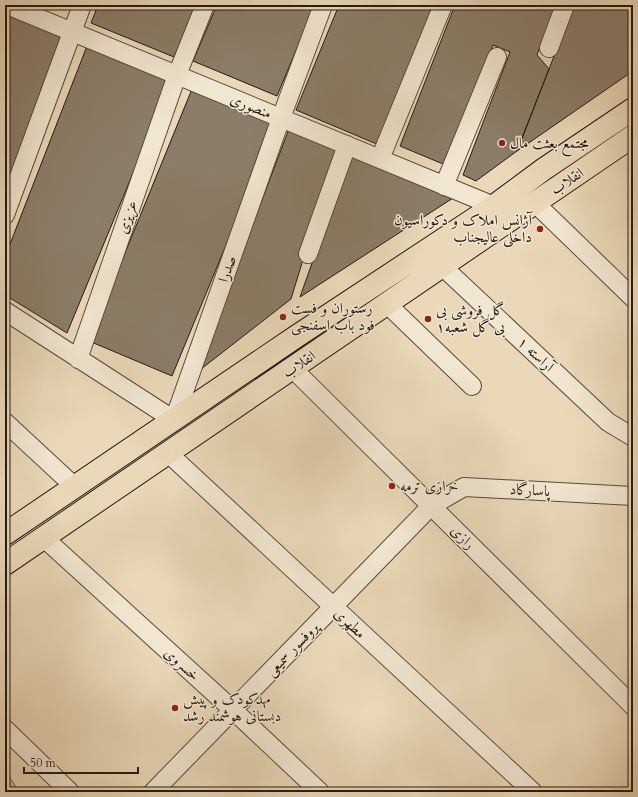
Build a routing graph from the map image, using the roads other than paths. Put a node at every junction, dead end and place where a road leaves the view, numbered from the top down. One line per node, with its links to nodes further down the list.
1 (7, 5): 7 (street, منصوری)
2 (82, 5): 7 (street)
3 (205, 5): 10 (street, عزیزی)
4 (323, 5): 12 (street, صدرا)
5 (443, 5): 15 (street)
6 (565, 5): 8 (street)
7 (72, 32): 10 (street, منصوری); 21 (street)
8 (549, 48)
9 (497, 57): 17 (street)
10 (177, 75): 12 (street, منصوری); 28 (street, عزیزی)
11 (633, 109): 16 (main road, انقلاب)
12 (281, 118): 14 (street, منصوری); 31 (street, صدرا)
13 (633, 136): 18 (main road, انقلاب)
14 (347, 146): 15 (street, منصوری); 23 (street)
15 (380, 159): 17 (street, منصوری)
16 (544, 169): 18 (main road); 20 (main road, انقلاب)
17 (444, 186): 20 (street, منصوری)
18 (558, 187): 19 (main road, انقلاب)
19 (535, 203): 24 (main road, انقلاب); 25 (street)
20 (494, 206): 22 (main road, انقلاب)
21 (5, 215)
22 (428, 249): 24 (main road); 31 (main road, انقلاب)
23 (308, 254)
24 (442, 266): 26 (main road, انقلاب); 33 (street, آراسته ۱)
25 (633, 298)
26 (387, 304): 29 (main road, انقلاب); 30 (street)
27 (5, 311): 28 (street)
28 (78, 359): 31 (street)
29 (292, 368): 34 (main road, انقلاب); 37 (street, رازی)
30 (472, 386)
31 (174, 420): 35 (main road, انقلاب)
32 (5, 422): 35 (street)
33 (633, 437)
34 (168, 453): 39 (main road, انقلاب); 41 (street, مطهری)
35 (75, 486): 38 (main road, انقلاب)
36 (633, 496): 37 (street, پاسارگاد)
37 (431, 506): 41 (street, پروفسور سمیعی); 42 (street, رازی)
38 (5, 534)
39 (44, 538): 40 (main road, انقلاب); 43 (street, خسروی)
40 (5, 564)
41 (333, 607): 43 (street, پروفسور سمیعی); 48 (street, مطهری)
42 (633, 706)
43 (233, 710): 46 (street, پروفسور سمیعی); 47 (street, خسروی)
44 (5, 729): 45 (street)
45 (70, 792)
46 (153, 792)
47 (320, 792)
48 (533, 792)

